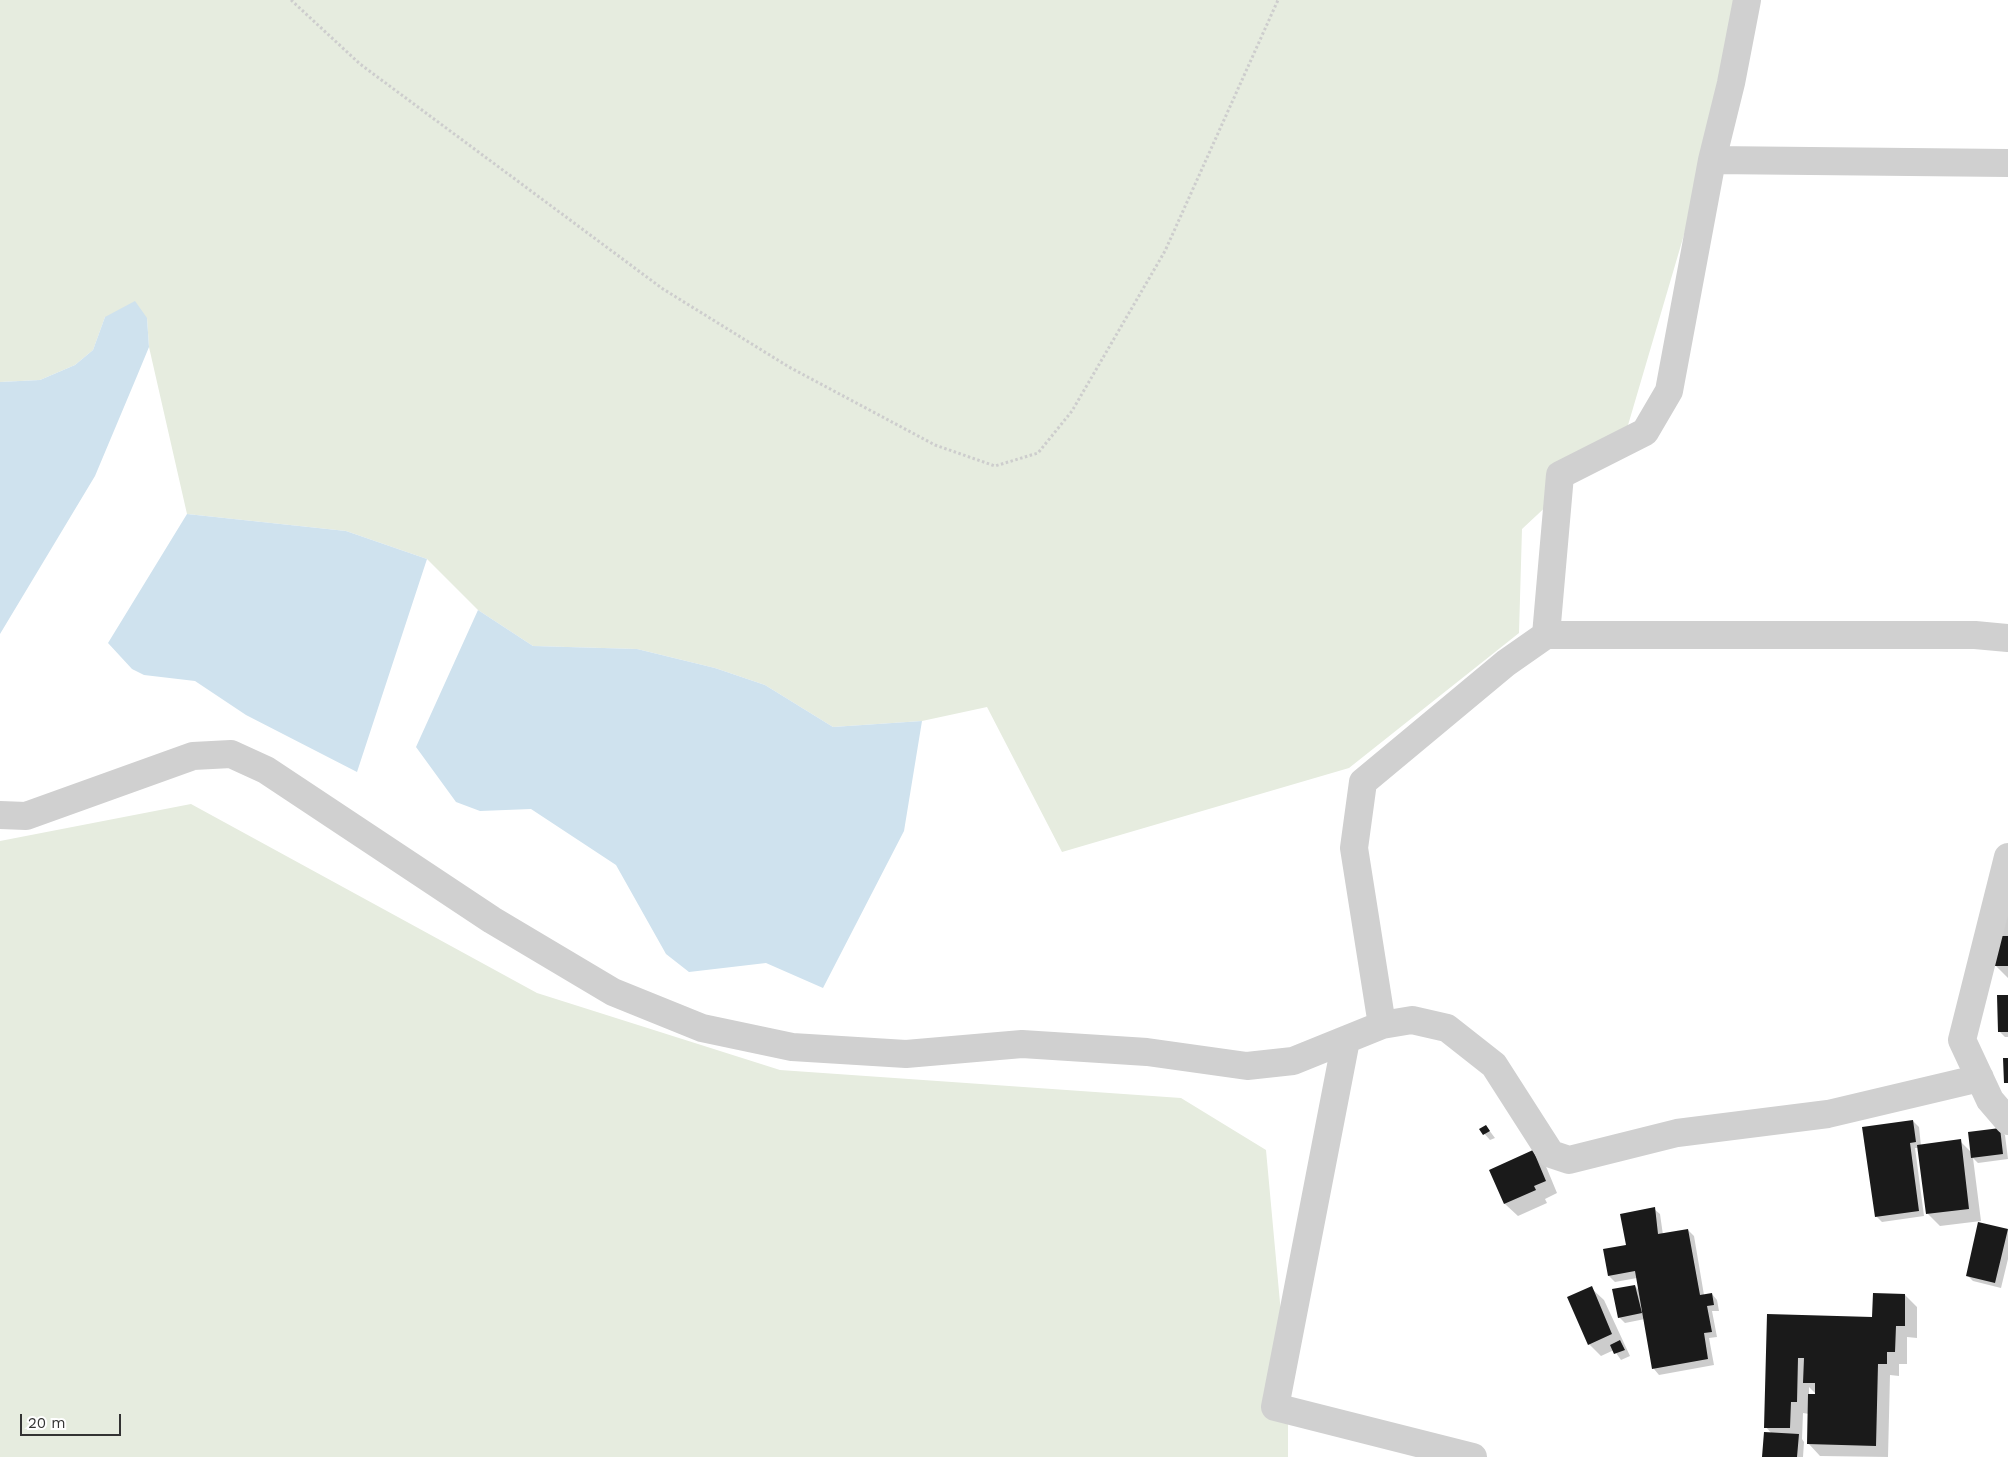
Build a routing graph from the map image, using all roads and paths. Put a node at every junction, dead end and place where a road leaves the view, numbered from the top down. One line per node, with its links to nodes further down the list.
1 (291, 0): 2 (path)
2 (1278, 0)
3 (1746, 0): 4 (street)
4 (1712, 160): 5 (street); 6 (street)
5 (2008, 163)
6 (1546, 636): 7 (street); 10 (street)
7 (2008, 638)
8 (0, 815): 11 (street)
9 (2008, 857): 12 (street)
10 (1382, 1025): 11 (street); 12 (street)
11 (1346, 1040): 14 (street)
12 (1980, 1078): 13 (street)
13 (2008, 1121)
14 (1473, 1457)

